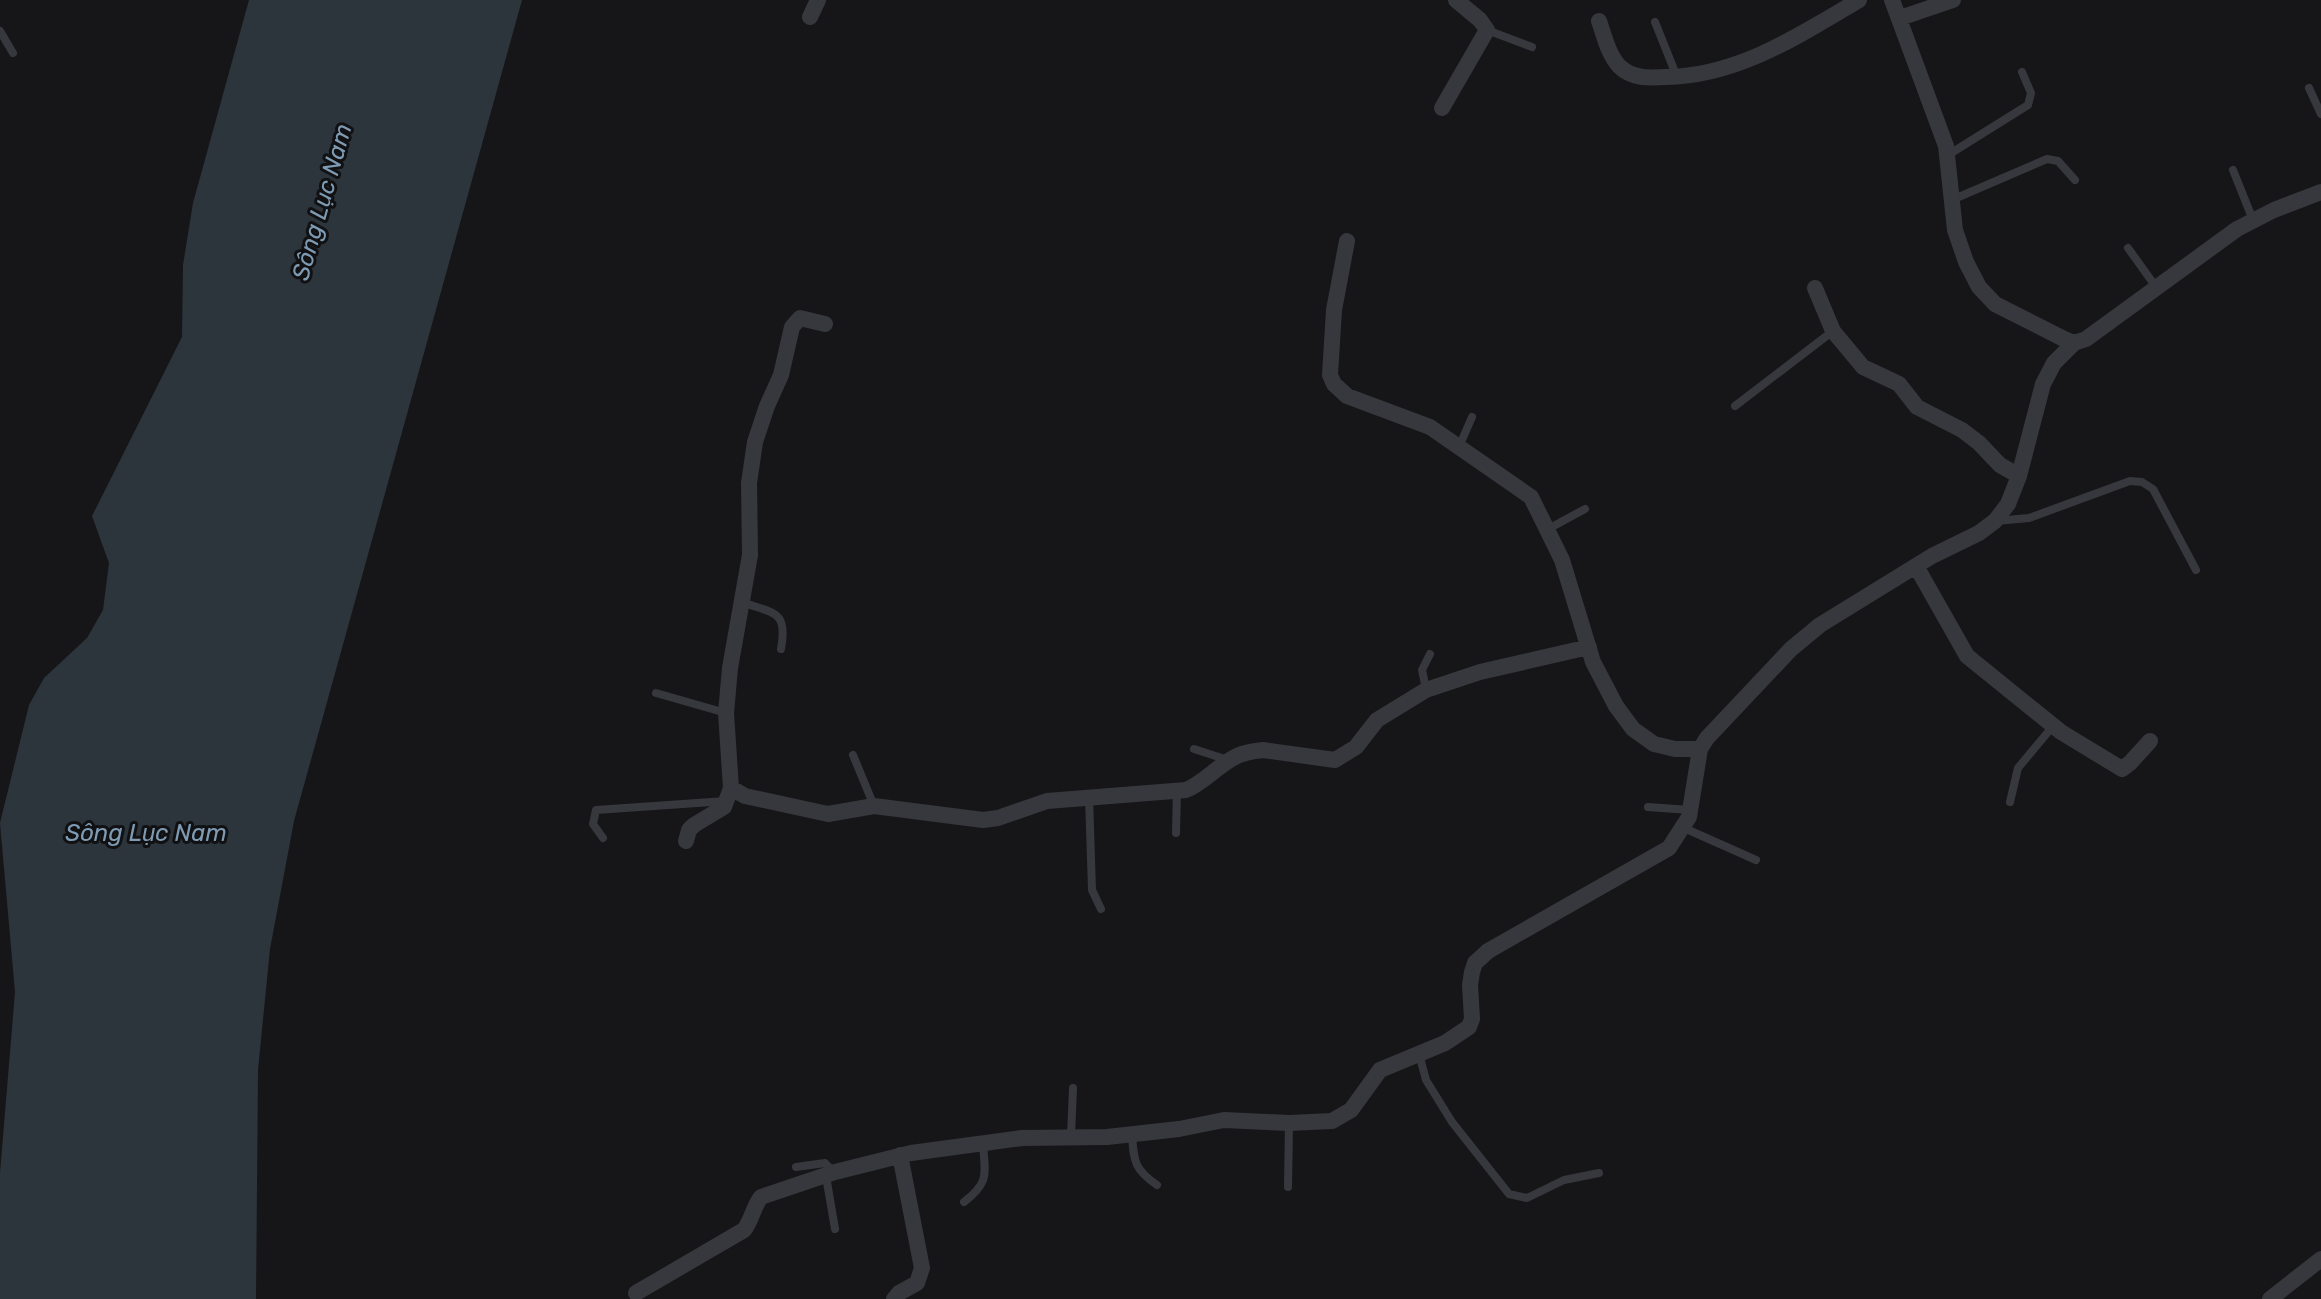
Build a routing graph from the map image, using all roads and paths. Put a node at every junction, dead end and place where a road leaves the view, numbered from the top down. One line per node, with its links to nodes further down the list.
1 (818, 0): 6 (street)
2 (1456, 0): 10 (street)
3 (1859, 0): 15 (street)
4 (1892, 0): 7 (street)
5 (1953, 0): 7 (street)
6 (810, 17)
7 (1900, 18): 19 (street)
8 (1599, 21): 15 (street)
9 (1655, 22): 15 (lane)
10 (1487, 30): 12 (lane); 17 (street)
11 (0, 31): 13 (lane)
12 (1532, 47)
13 (13, 53)
14 (2022, 72): 19 (lane)
15 (1677, 77)
16 (2309, 88): 18 (lane)
17 (1442, 108)
18 (2321, 114)
19 (1947, 155): 23 (street)
20 (2233, 170): 24 (lane)
21 (2075, 180): 23 (lane)
22 (2321, 192): 24 (street)
23 (1954, 199): 31 (street)
24 (2253, 220): 27 (street)
25 (1347, 241): 34 (street)
26 (2128, 248): 27 (lane)
27 (2156, 287): 31 (street)
28 (1815, 288): 30 (street)
29 (825, 324): 41 (street)
30 (1833, 331): 32 (lane); 35 (street)
31 (2074, 343): 35 (street)
32 (1735, 406)
33 (1472, 417): 34 (lane)
34 (1459, 448): 38 (street)
35 (2019, 476): 37 (street)
36 (1585, 509): 38 (lane)
37 (1995, 521): 39 (street); 40 (lane)
38 (1548, 529): 42 (street)
39 (1916, 566): 48 (street); 51 (street)
40 (2196, 570)
41 (742, 602): 43 (lane); 47 (street)
42 (1589, 647): 45 (street); 51 (street)
43 (781, 649)
44 (1430, 654): 45 (lane)
45 (1426, 690): 53 (street)
46 (656, 693): 47 (lane)
47 (726, 713): 55 (street)
48 (2053, 725): 49 (street); 57 (lane)
49 (2150, 741)
50 (1194, 749): 53 (lane)
51 (1700, 749): 60 (street)
52 (853, 755): 58 (lane)
53 (1229, 760): 54 (street)
54 (1177, 789): 56 (street); 62 (lane)
55 (729, 795): 58 (street); 63 (lane); 64 (street)
56 (1089, 796): 58 (street); 66 (lane)
57 (2010, 802)
58 (874, 806)
59 (1648, 807): 60 (lane)
60 (1690, 810): 61 (street)
61 (1684, 828): 65 (lane); 67 (street)
62 (1176, 833)
63 (603, 838)
64 (686, 841)
65 (1756, 860)
66 (1101, 909)
67 (1419, 1053): 69 (street); 75 (lane)
68 (1073, 1088): 71 (lane)
69 (1289, 1123): 70 (street); 78 (lane)
70 (1132, 1134): 71 (street); 77 (lane)
71 (1071, 1136): 72 (street)
72 (983, 1144): 73 (street); 79 (lane)
73 (900, 1155): 76 (street); 83 (street)
74 (796, 1167): 76 (lane)
75 (1599, 1173)
76 (830, 1174): 80 (lane); 82 (street)
77 (1157, 1185)
78 (1288, 1187)
79 (964, 1202)
80 (835, 1229)
81 (2321, 1259): 84 (street)
82 (636, 1293)
83 (894, 1299)
84 (2270, 1299)

